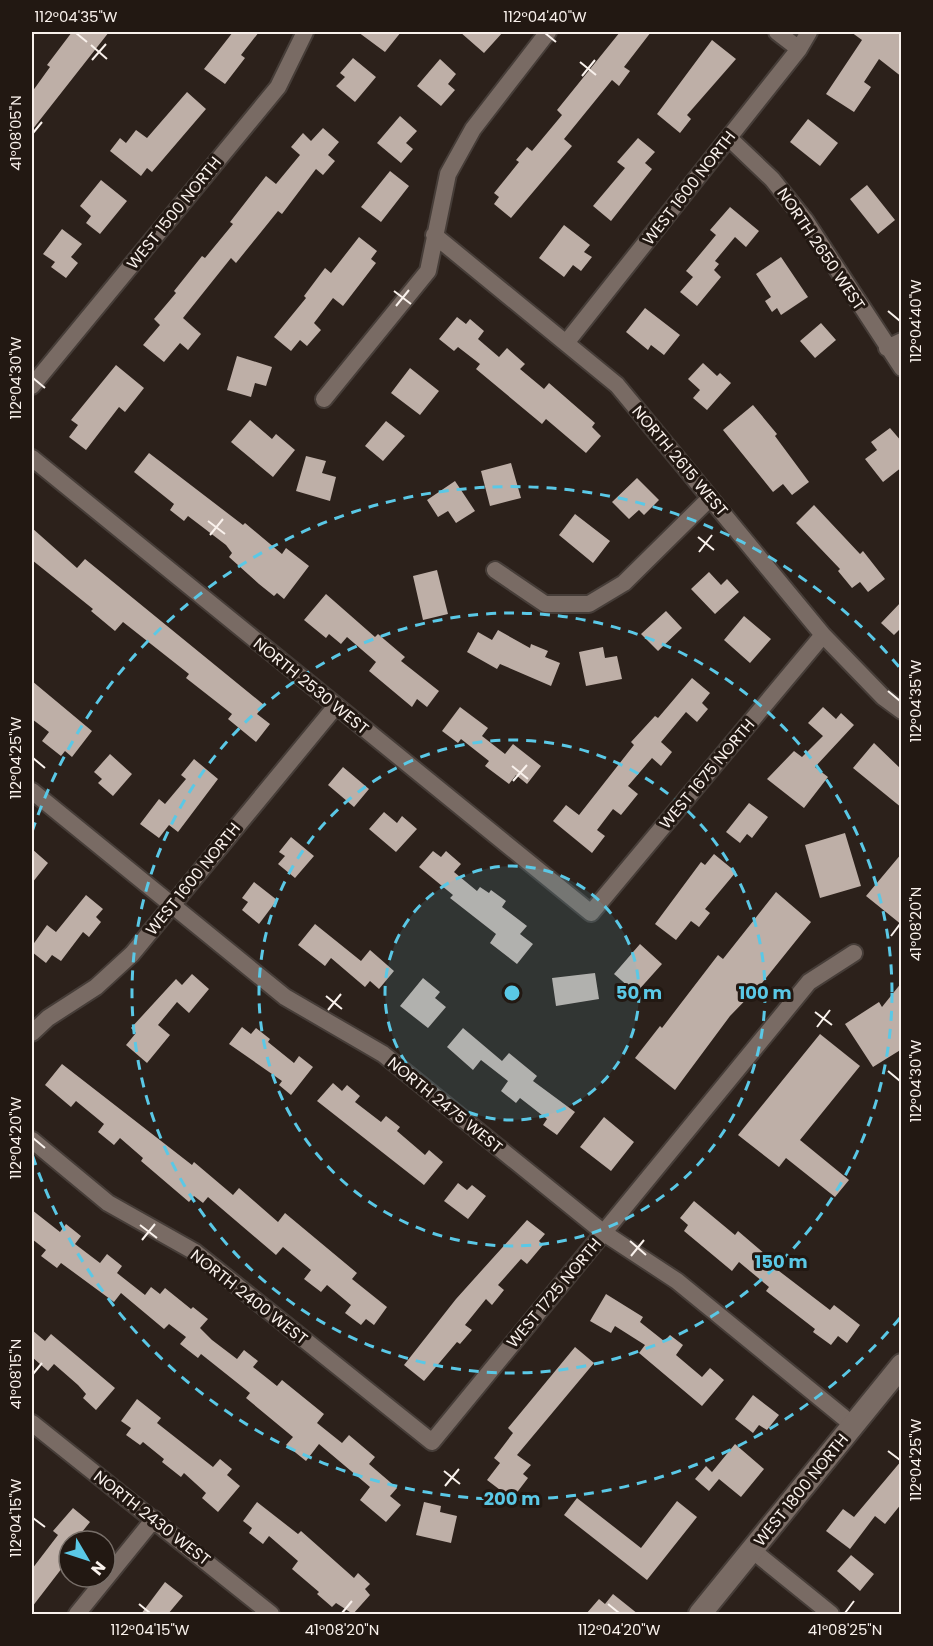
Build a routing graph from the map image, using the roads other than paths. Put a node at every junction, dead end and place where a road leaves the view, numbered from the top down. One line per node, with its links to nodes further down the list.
1 (305, 32): 11 (street, WEST 1500 NORTH)
2 (548, 32): 7 (street)
3 (777, 32): 5 (street)
4 (809, 32): 5 (street, WEST 1600 NORTH)
5 (799, 49): 6 (street, WEST 1600 NORTH)
6 (729, 138): 8 (street, WEST 1600 NORTH); 9 (street, NORTH 2650 WEST)
7 (434, 235): 8 (street, NORTH 2615 WEST); 12 (street)
8 (566, 343): 14 (street, NORTH 2615 WEST)
9 (894, 345): 10 (street, NORTH 2650 WEST)
10 (902, 368)
11 (32, 386)
12 (324, 399)
13 (32, 458): 17 (street, NORTH 2530 WEST)
14 (710, 498): 15 (street); 16 (street, NORTH 2615 WEST)
15 (495, 570)
16 (823, 635): 18 (street, NORTH 2615 WEST); 21 (street, WEST 1675 NORTH)
17 (336, 706): 20 (street, WEST 1600 NORTH); 21 (street, NORTH 2530 WEST)
18 (902, 711)
19 (32, 791): 20 (street, NORTH 2475 WEST)
20 (172, 905): 23 (street, WEST 1600 NORTH); 25 (street, NORTH 2475 WEST)
21 (591, 913)
22 (854, 953): 25 (street, WEST 1725 NORTH)
23 (32, 1033)
24 (32, 1140): 29 (street, NORTH 2400 WEST)
25 (604, 1233): 28 (street, NORTH 2475 WEST); 29 (street, WEST 1725 NORTH)
26 (902, 1365): 28 (main road, WEST 1800 NORTH)
27 (32, 1423): 30 (street, NORTH 2430 WEST)
28 (853, 1425): 31 (main road, WEST 1800 NORTH)
29 (432, 1442)
30 (154, 1519): 32 (street); 33 (street, NORTH 2430 WEST)
31 (752, 1550): 34 (main road, WEST 1800 NORTH); 35 (street)
32 (77, 1614)
33 (271, 1614)
34 (700, 1614)
35 (831, 1614)

